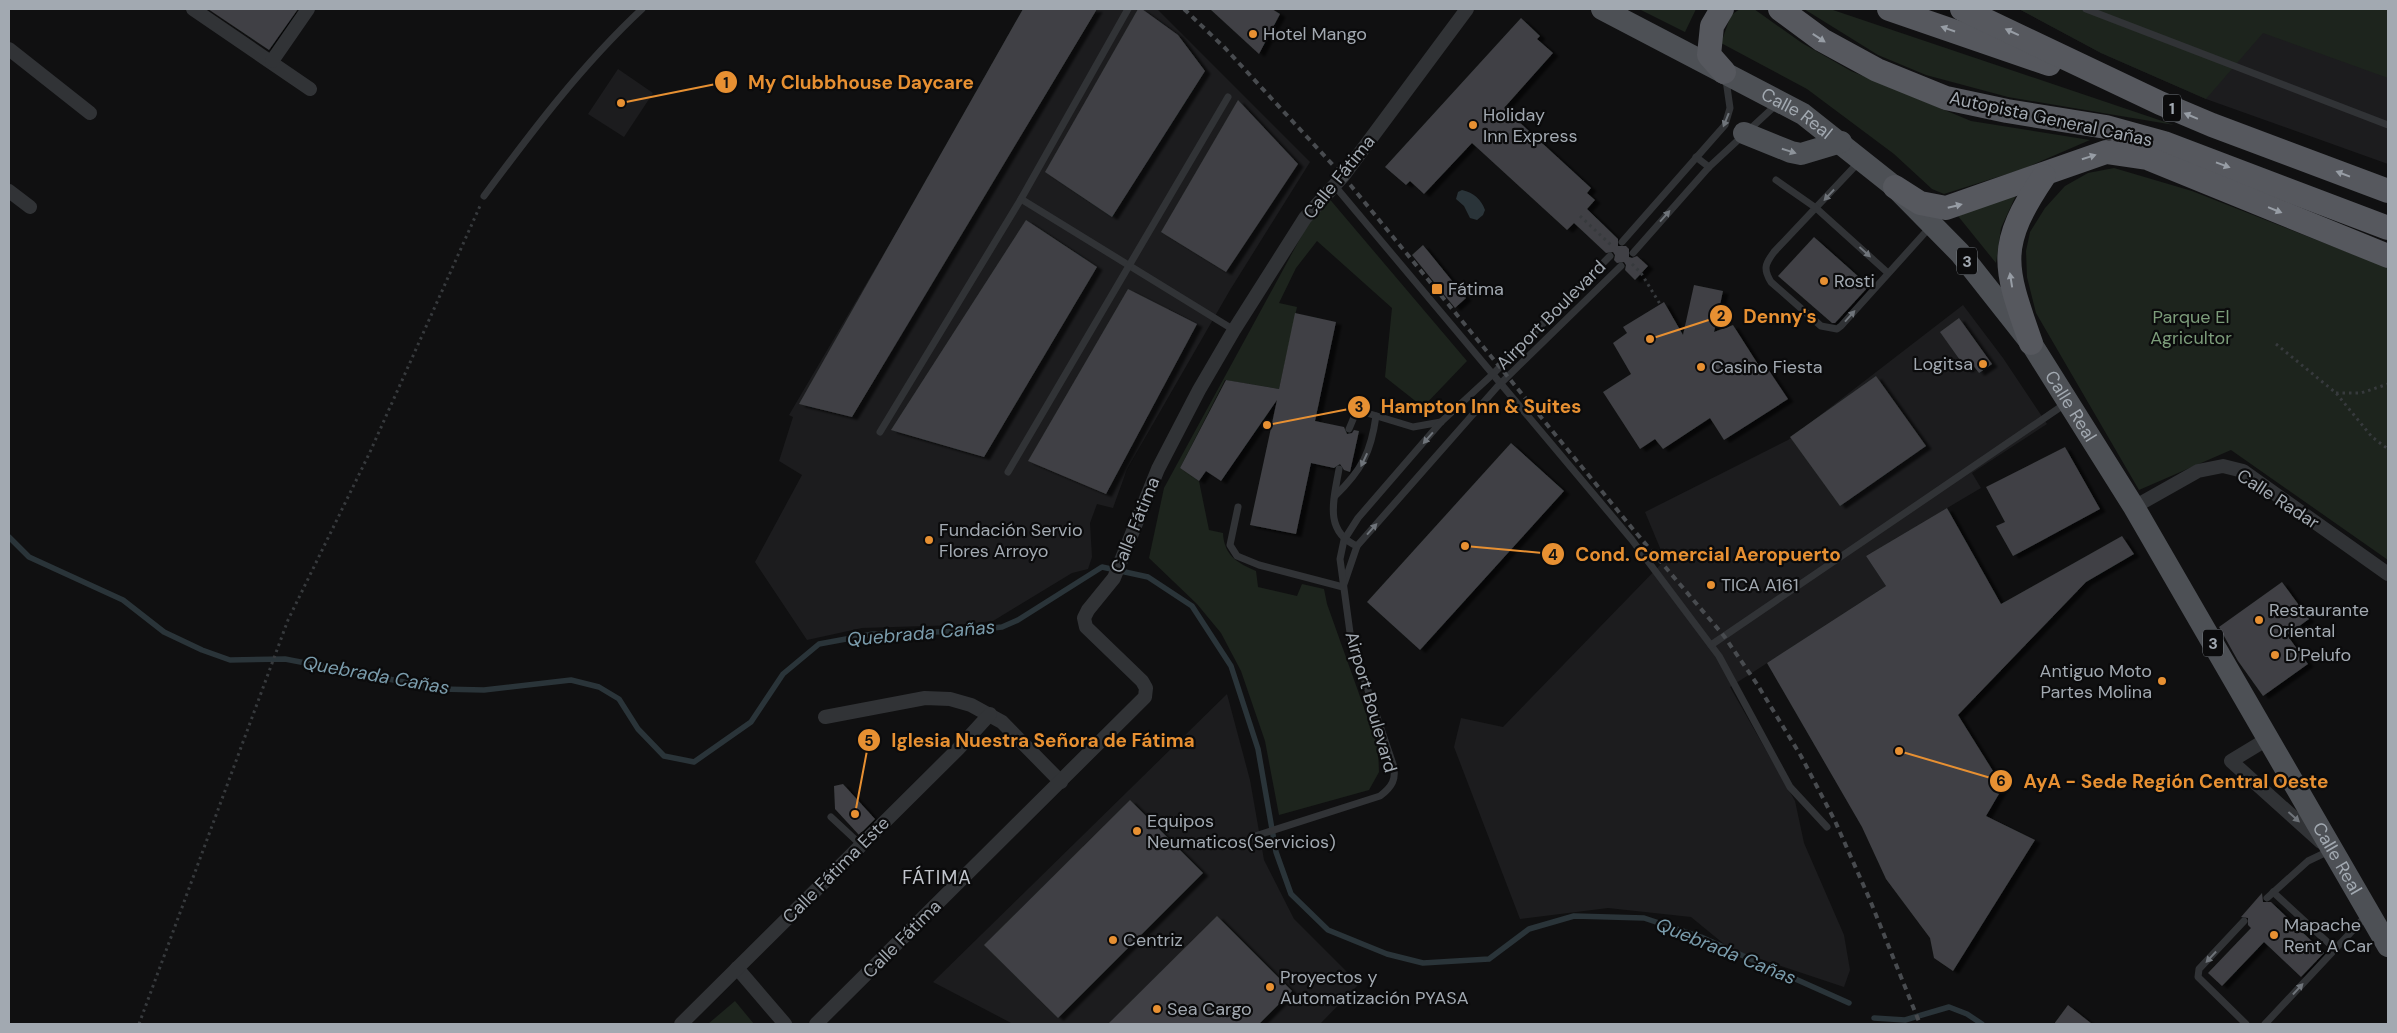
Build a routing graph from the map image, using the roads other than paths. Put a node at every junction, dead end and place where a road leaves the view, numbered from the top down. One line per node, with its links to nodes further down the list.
1 (193, 9): 13 (street)
2 (308, 9): 13 (street)
3 (642, 9): 32 (lane)
4 (1128, 9): 33 (lane)
5 (1467, 9): 28 (street, Calle Fátima)
6 (1602, 9): 14 (main road, Calle Real / 3)
7 (1722, 9): 14 (highway)
8 (1780, 9): 37 (highway, Autopista General Cañas / 1, one-way to 37)
9 (1889, 9): 18 (highway, one-way to 9)
10 (1962, 9): 18 (highway, 1, one-way to 10)
11 (2086, 9): 20 (lane)
12 (9, 49): 19 (street)
13 (272, 61): 15 (street)
14 (1724, 72): 17 (main road, Calle Real / 3); 23 (lane, one-way to 23)
15 (310, 89)
16 (1228, 97): 42 (lane)
17 (1779, 101): 21 (lane); 22 (main road, Calle Real / 3)
18 (2160, 102): 31 (highway, 1, one-way to 18)
19 (90, 113)
20 (2388, 125)
21 (1744, 133): 22 (main road, one-way to 22); 25 (lane)
22 (1841, 142): 24 (main road, Calle Real / 3)
23 (1696, 157): 25 (lane); 38 (lane)
24 (1862, 159): 29 (main road, Calle Real / 3); 35 (lane, one-way to 35)
25 (1708, 168): 39 (lane, one-way to 25)
26 (2044, 176): 29 (highway, one-way to 26); 41 (highway, one-way to 41); 46 (highway, one-way to 26)
27 (1776, 180): 35 (lane)
28 (1334, 185): 45 (street, Calle Fátima); 47 (lane)
29 (1895, 187): 36 (main road, Calle Real / 3)
30 (9, 191): 34 (street)
31 (2388, 191)
32 (484, 196)
33 (1021, 199): 42 (lane); 53 (lane)
34 (30, 207)
35 (1816, 208): 44 (lane, one-way to 44); 44 (lane, one-way to 44)
36 (1932, 224): 44 (lane); 46 (main road, Calle Real / 3)
37 (2388, 228)
38 (1622, 242)
39 (1633, 252)
40 (1610, 256): 47 (lane, Airport Boulevard)
41 (2388, 256)
42 (1128, 264): 45 (lane); 55 (lane)
43 (1621, 266): 48 (lane, Airport Boulevard)
44 (1888, 273)
45 (1234, 330): 67 (street, Calle Fátima)
46 (2031, 343): 49 (main road, Calle Real / 3)
47 (1493, 374): 48 (lane); 51 (lane, Airport Boulevard)
48 (1501, 384): 60 (lane, Airport Boulevard, one-way to 48); 63 (lane)
49 (2067, 402): 58 (main road, Calle Real / 3); 63 (lane)
50 (1376, 416): 51 (lane); 52 (lane); 56 (lane, one-way to 56)
51 (1441, 422): 59 (lane, Airport Boulevard, one-way to 59)
52 (1349, 429)
53 (880, 432)
54 (1339, 469): 56 (lane)
55 (1008, 472)
56 (1335, 496): 59 (lane)
57 (1238, 507): 62 (lane)
58 (2134, 507): 61 (street, Calle Radar); 66 (main road, Calle Real / 3)
59 (1344, 540): 60 (lane); 62 (lane, Airport Boulevard)
60 (1357, 546): 62 (lane, Airport Boulevard)
61 (2388, 574)
62 (1343, 587): 70 (lane, Airport Boulevard)
63 (1711, 645): 69 (lane)
64 (990, 714): 65 (street); 67 (street); 71 (street, Calle Fátima Este)
65 (826, 717)
66 (2269, 738): 72 (main road, Calle Real / 3); 72 (street, one-way to 72)
67 (1061, 782): 82 (street, Calle Fátima)
68 (831, 817): 71 (lane)
69 (1827, 827)
70 (1252, 837)
71 (861, 846): 79 (street, Calle Fátima Este)
72 (2331, 850): 73 (lane); 75 (main road, Calle Real / 3)
73 (2274, 892): 74 (lane); 78 (lane)
74 (2267, 898)
75 (2369, 914): 77 (main road, Calle Real / 3); 78 (lane)
76 (2244, 921): 83 (lane, one-way to 83)
77 (2388, 946)
78 (2335, 949): 84 (lane, one-way to 78)
79 (737, 968): 80 (street, Calle Fátima Este); 81 (street)
80 (681, 1024)
81 (784, 1024)
82 (816, 1024)
83 (2246, 1024)
84 (2265, 1024)

